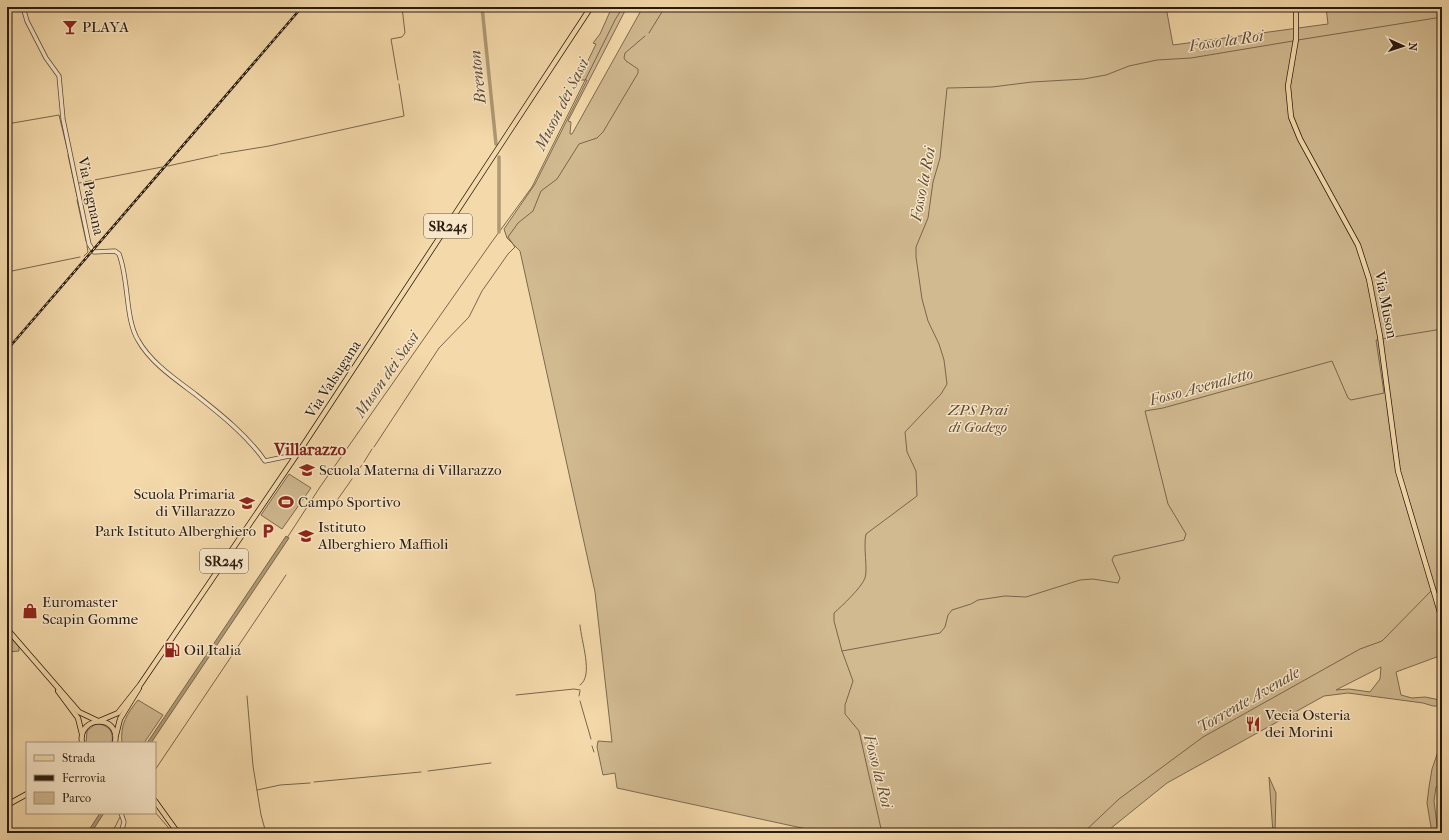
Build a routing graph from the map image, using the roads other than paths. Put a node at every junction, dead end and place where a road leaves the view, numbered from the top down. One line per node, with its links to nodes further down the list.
1 (23, 7): 4 (street, Via Pagnana)
2 (591, 7): 4 (main road, Via Valsugana / SR245)
3 (1296, 7): 5 (main road, Via Muson)
4 (295, 457): 8 (main road, Via Valsugana / SR245)
5 (1442, 619)
6 (7, 629): 7 (main road)
7 (54, 684): 9 (main road); 10 (main road)
8 (140, 685): 9 (main road, Via Valsugana / SR245); 11 (main road, Via Valsugana / SR245)
9 (98, 721): 10 (main road, Via Valsugana); 11 (main road)
10 (82, 740)
11 (116, 740)
12 (26, 795): 14 (main road)
13 (156, 802): 17 (main road)
14 (7, 805)
15 (156, 808): 17 (main road)
16 (121, 814): 18 (street)
17 (169, 822): 19 (main road)
18 (121, 833)
19 (178, 833)

